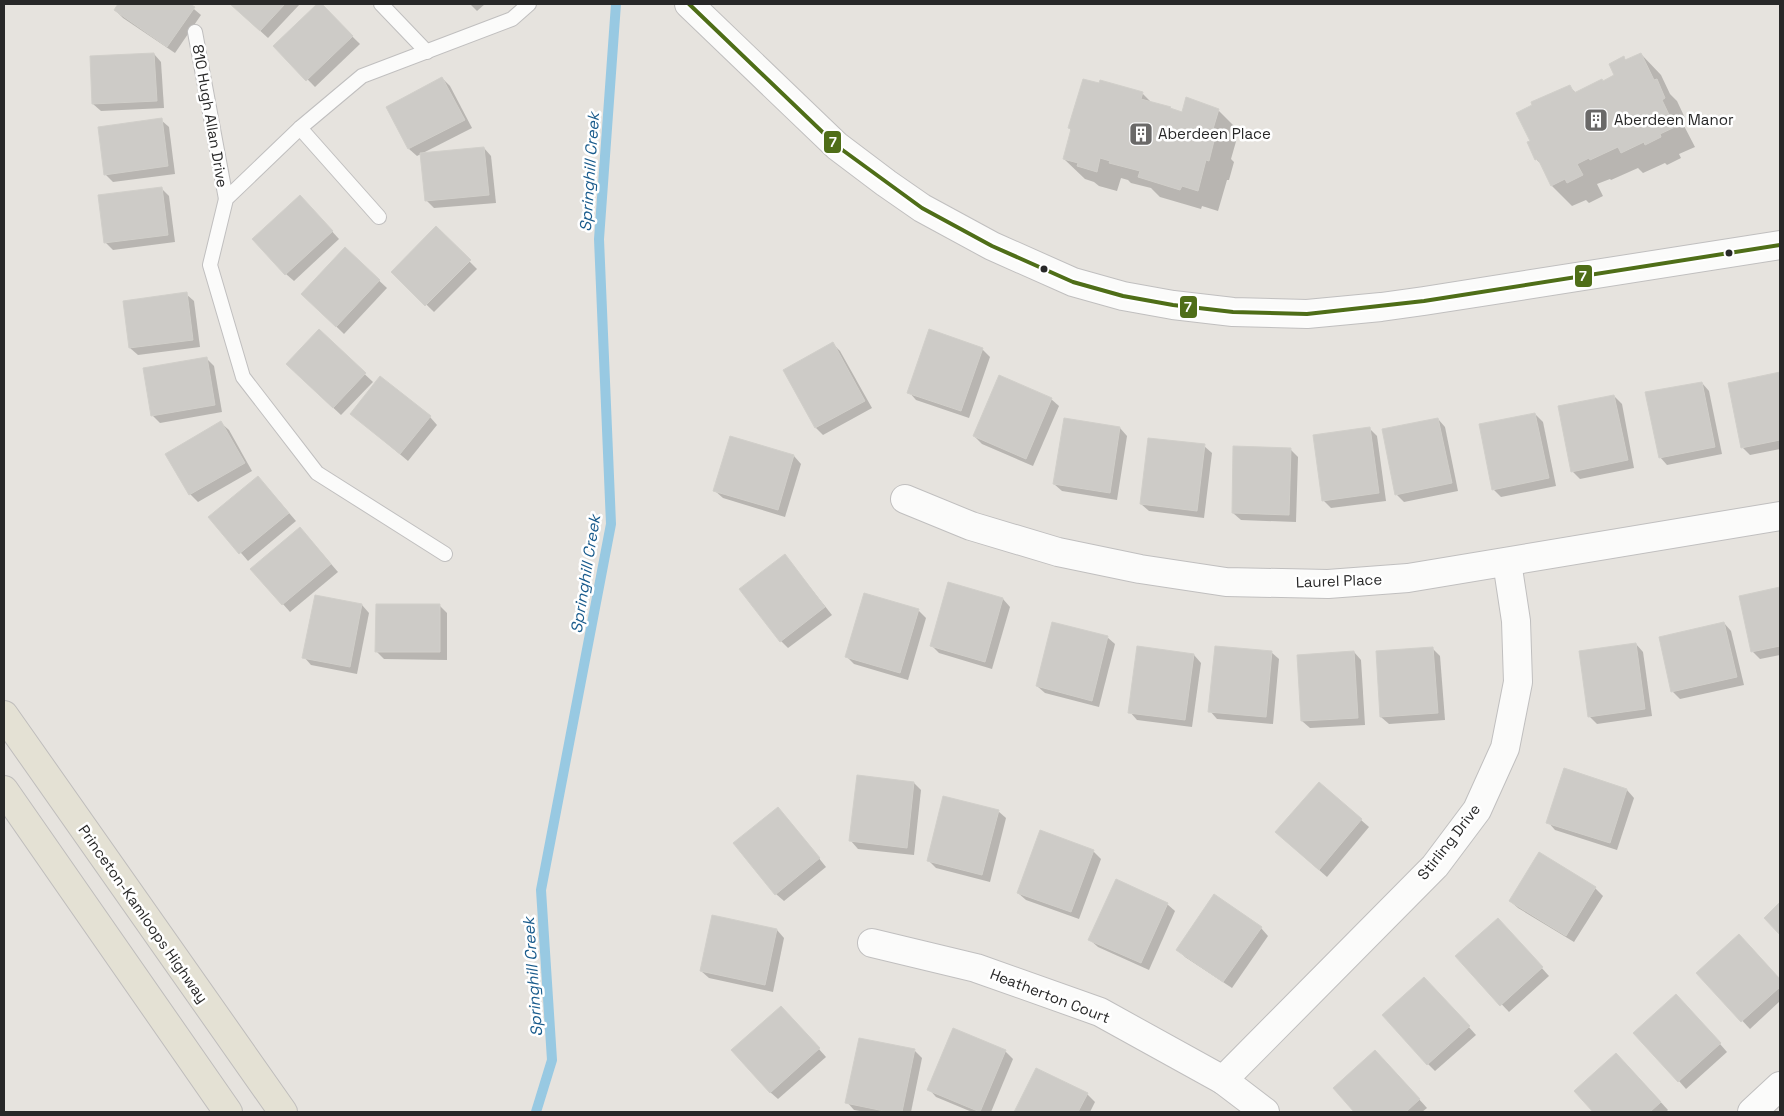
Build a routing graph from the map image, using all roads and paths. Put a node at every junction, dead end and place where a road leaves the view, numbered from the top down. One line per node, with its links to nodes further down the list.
1 (381, 4): 5 (lane)
2 (529, 4): 5 (lane, 810 Hugh Allan Drive)
3 (690, 4): 9 (street)
4 (195, 32): 7 (lane, 810 Hugh Allan Drive)
5 (427, 52): 6 (lane, 810 Hugh Allan Drive)
6 (300, 128): 7 (lane, 810 Hugh Allan Drive); 8 (lane)
7 (226, 199): 12 (lane, 810 Hugh Allan Drive)
8 (379, 216)
9 (1780, 244)
10 (905, 499): 13 (street, Laurel Place)
11 (1780, 516): 13 (street, Laurel Place)
12 (445, 554)
13 (1507, 562): 17 (street, Stirling Drive)
14 (4, 715): 20 (main road, Princeton-Kamloops Highway)
15 (4, 790): 19 (main road)
16 (872, 943): 17 (street, Heatherton Court)
17 (1223, 1080): 21 (street, Heatherton Court)
18 (1780, 1086): 22 (street)
19 (228, 1112)
20 (283, 1112)
21 (1265, 1112)
22 (1752, 1112)

